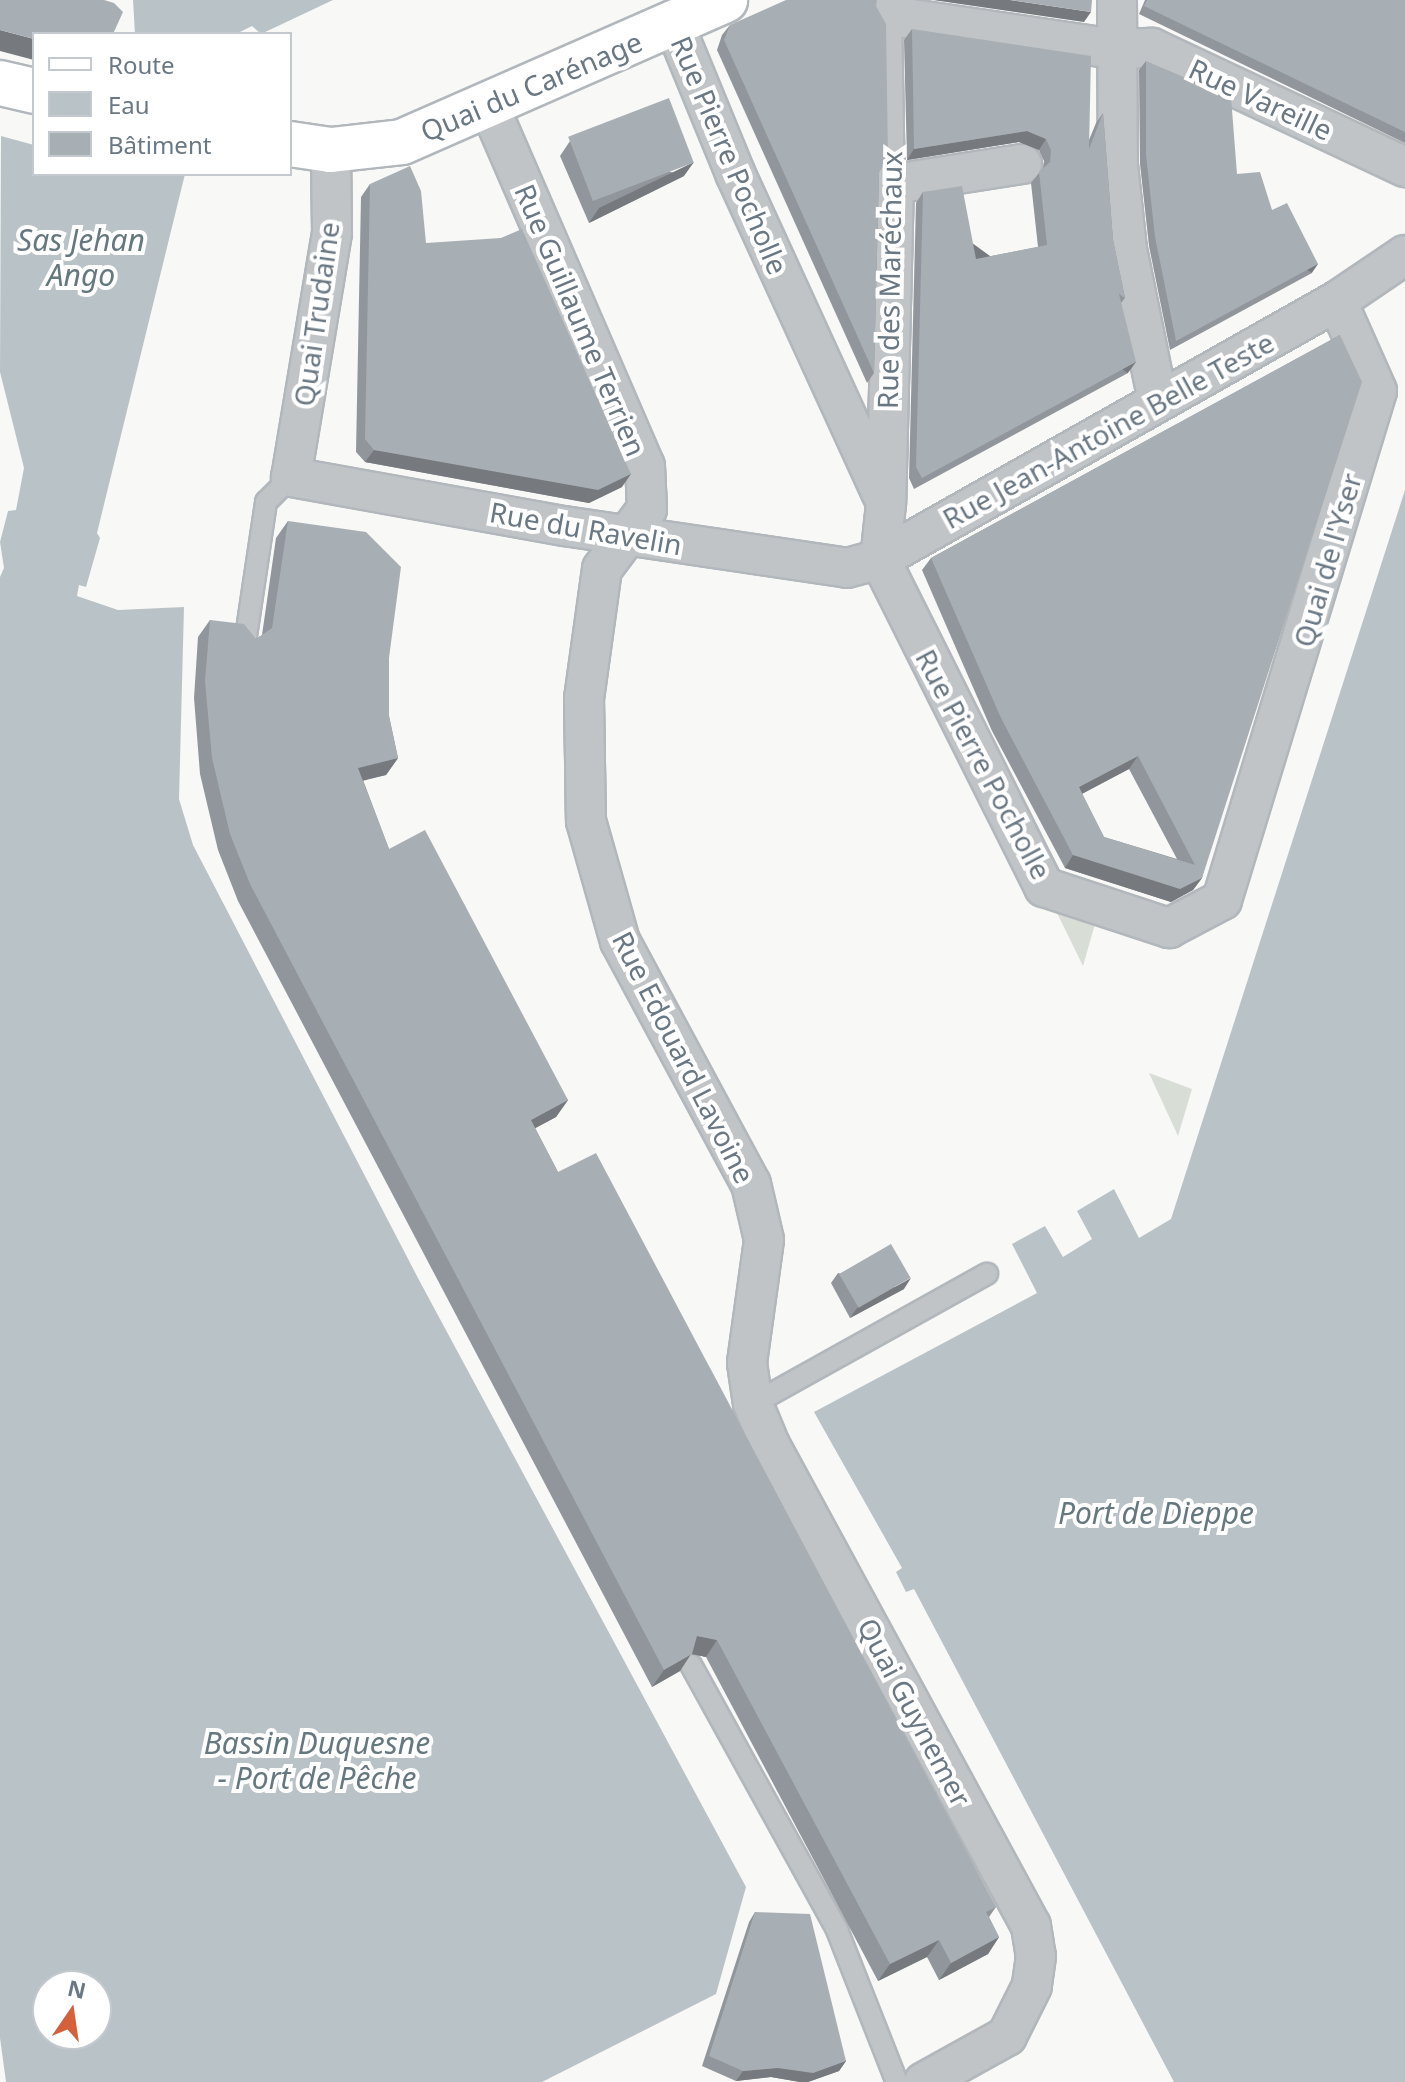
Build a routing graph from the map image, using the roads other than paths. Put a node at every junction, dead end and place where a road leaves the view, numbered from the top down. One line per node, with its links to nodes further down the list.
1 (725, 0): 4 (main road, Quai du Carénage)
2 (1117, 0): 5 (street)
3 (891, 8): 5 (street, Rue Vareille); 12 (lane, Rue des Maréchaux)
4 (674, 24): 8 (main road, Quai du Carénage); 17 (street, Rue Pierre Pocholle)
5 (1114, 49): 11 (street, Rue Vareille); 15 (street)
6 (0, 83): 7 (main road)
7 (32, 91)
8 (489, 106): 9 (main road, Quai du Carénage); 18 (street, Rue Guillaume Terrien)
9 (311, 147): 16 (street, Quai Trudaine)
10 (1022, 164): 12 (street)
11 (1405, 167)
12 (894, 184): 17 (street, Rue des Maréchaux)
13 (1405, 255): 14 (street)
14 (1337, 301): 15 (street, Rue Jean-Antoine Belle Teste); 21 (street, Quai de l'Yser)
15 (1158, 401): 19 (street, Rue Jean-Antoine Belle Teste)
16 (291, 477): 18 (street, Rue du Ravelin); 20 (lane)
17 (886, 504): 19 (street, Rue des Maréchaux)
18 (629, 534): 19 (street, Rue du Ravelin); 23 (street, Rue Edouard Lavoine)
19 (880, 559): 21 (street, Rue Pierre Pocholle)
20 (245, 643)
21 (1222, 900)
22 (987, 1274): 23 (lane)
23 (753, 1404): 24 (street, Rue Edouard Lavoine)
24 (770, 1445): 27 (street, Quai Guynemer)
25 (691, 1665): 26 (lane)
26 (897, 2082)
27 (924, 2082)

